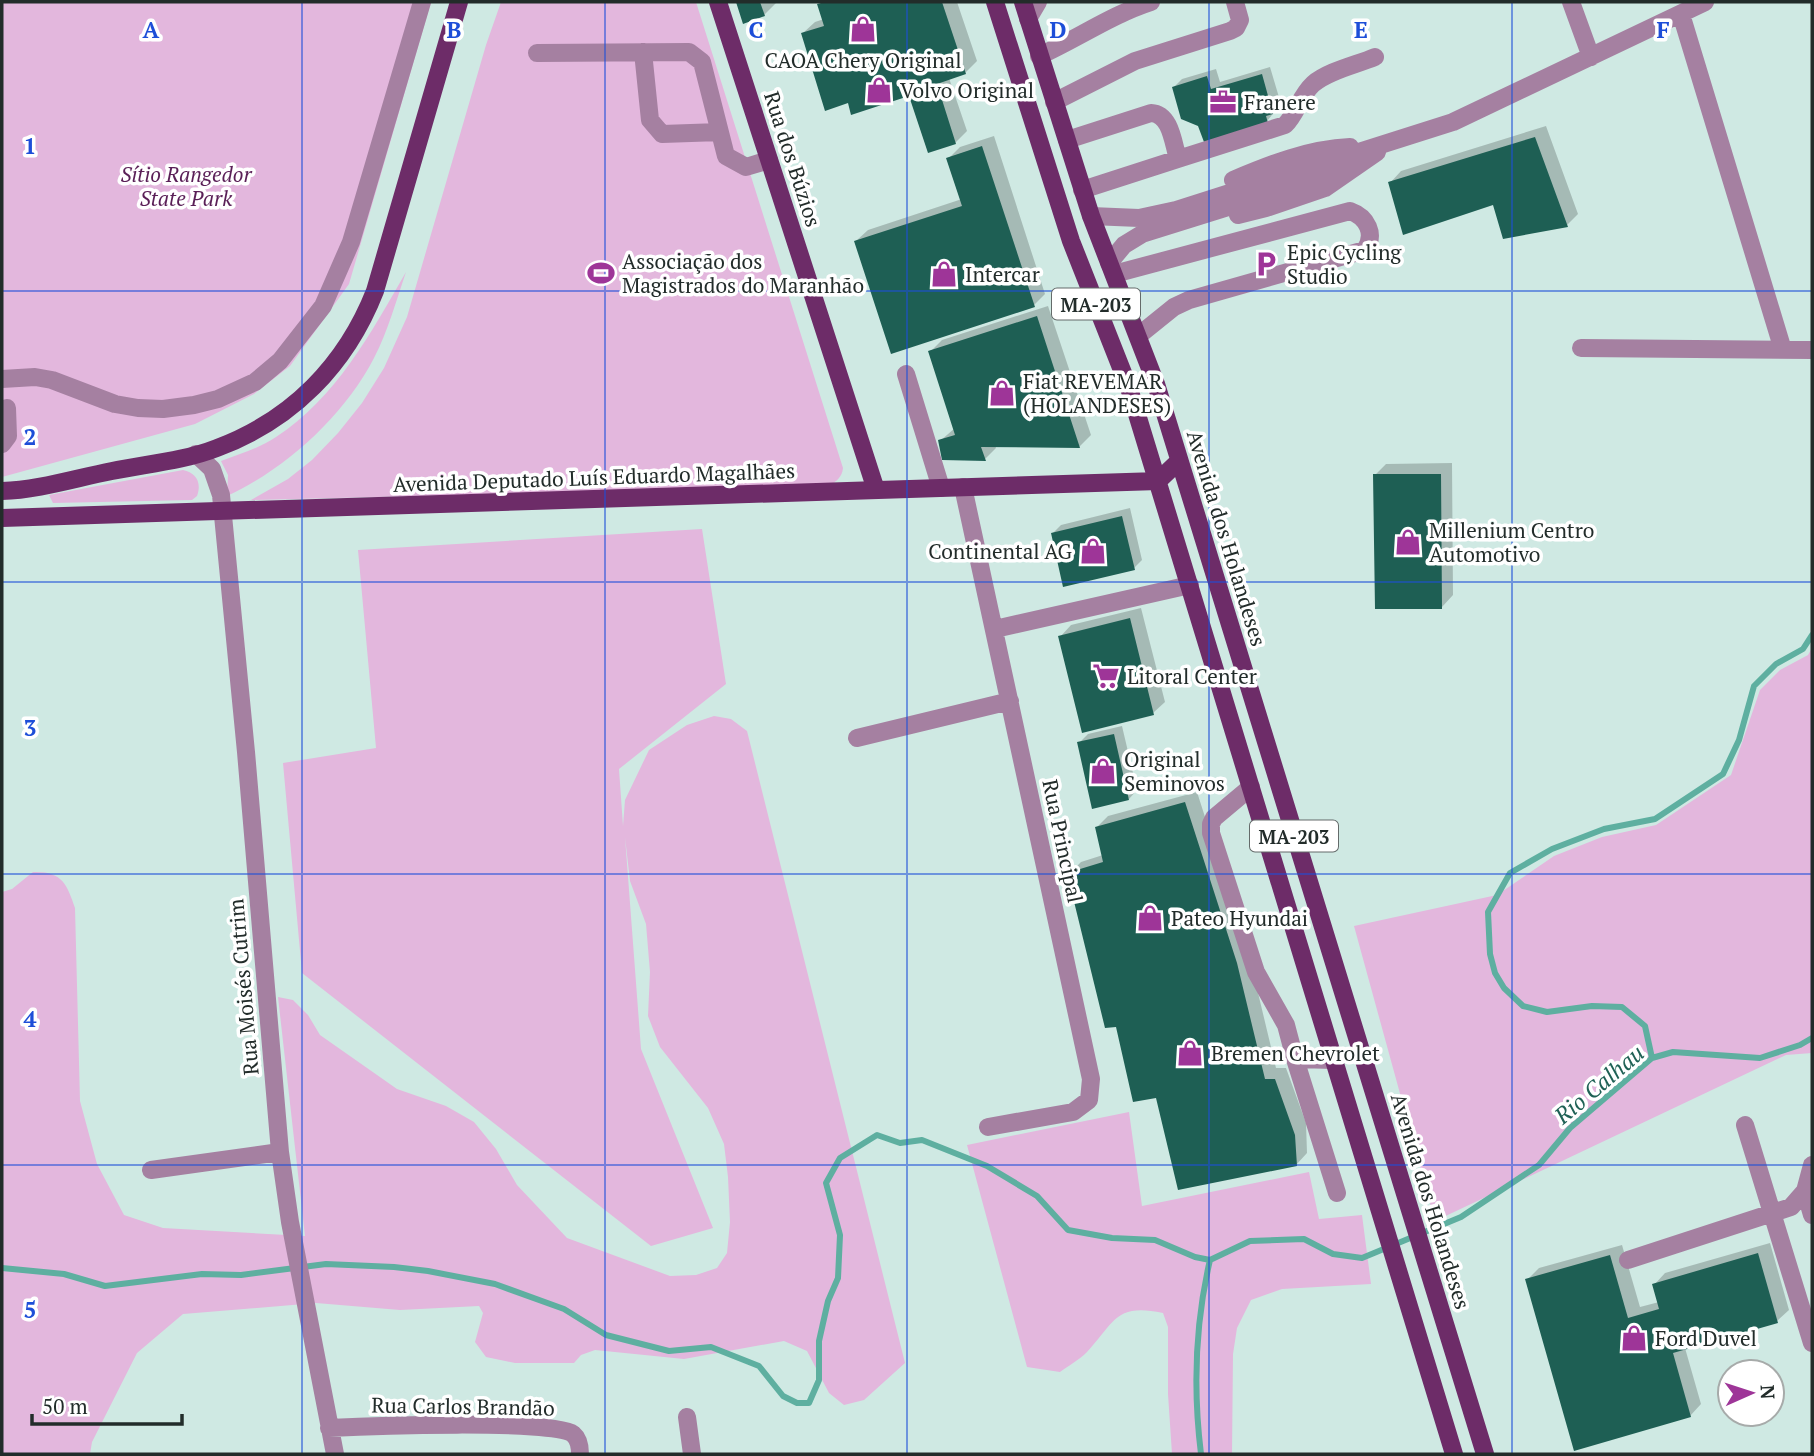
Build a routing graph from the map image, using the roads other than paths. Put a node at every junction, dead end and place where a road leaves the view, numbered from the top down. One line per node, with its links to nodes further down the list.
1 (422, 2): 34 (street)
2 (459, 2): 37 (main road)
3 (718, 2): 22 (main road, Rua dos Búzios)
4 (995, 2): 39 (main road, MA-203)
5 (1038, 2): 10 (street)
6 (1151, 2): 14 (street)
7 (1235, 2): 17 (street)
8 (1571, 2): 16 (street)
9 (1704, 2): 11 (street)
10 (1025, 10): 14 (main road, Avenida dos Holandeses / MA-203)
11 (1681, 15): 16 (street); 31 (street)
12 (643, 52): 13 (street); 18 (street); 18 (street)
13 (537, 53)
14 (1039, 56): 17 (main road, Avenida dos Holandeses / MA-203)
15 (1375, 57): 21 (street)
16 (1591, 57): 20 (street)
17 (1054, 102): 19 (main road, Avenida dos Holandeses / MA-203)
18 (720, 132): 22 (street)
19 (1067, 140): 21 (street); 24 (main road, Avenida dos Holandeses / MA-203)
20 (1385, 145): 23 (street); 25 (street); 27 (street)
21 (1178, 159): 24 (street)
22 (769, 160): 42 (main road, Rua dos Búzios)
23 (1305, 175): 25 (street); 27 (street)
24 (1083, 190): 26 (main road, Avenida dos Holandeses / MA-203)
25 (1198, 202): 26 (street)
26 (1091, 216): 28 (main road, Avenida dos Holandeses / MA-203)
27 (1178, 224): 28 (street)
28 (1111, 268): 29 (main road, Avenida dos Holandeses / MA-203); 29 (street)
29 (1138, 336): 38 (main road, Avenida dos Holandeses / MA-203)
30 (1581, 348): 31 (street)
31 (1783, 350): 32 (street)
32 (1812, 350)
33 (906, 374): 41 (street)
34 (2, 379)
35 (7, 408): 36 (street)
36 (2, 444)
37 (196, 454): 43 (main road); 44 (street, Rua Moisés Cutrim)
38 (1179, 461): 39 (main road); 70 (main road, Avenida dos Holandeses / MA-203)
39 (1158, 481): 40 (main road, Avenida Deputado Luís Eduardo Magalhães); 46 (main road, MA-203)
40 (963, 487): 41 (main road, Avenida Deputado Luís Eduardo Magalhães); 47 (street, Rua Principal)
41 (941, 488): 42 (main road, Avenida Deputado Luís Eduardo Magalhães)
42 (876, 490): 44 (main road, Avenida Deputado Luís Eduardo Magalhães)
43 (2, 491)
44 (223, 512): 45 (main road, Avenida Deputado Luís Eduardo Magalhães); 55 (street, Rua Moisés Cutrim)
45 (2, 518)
46 (1190, 585): 47 (street); 50 (main road, MA-203)
47 (995, 629): 48 (street, Rua Principal)
48 (1010, 701): 49 (street); 54 (street, Rua Principal)
49 (857, 738)
50 (1251, 787): 51 (street); 52 (main road, MA-203)
51 (1295, 1059): 52 (street); 59 (street)
52 (1334, 1060): 69 (main road, MA-203)
53 (1745, 1125): 60 (street)
54 (988, 1127)
55 (280, 1152): 57 (street); 65 (street, Rua Moisés Cutrim)
56 (1812, 1165): 58 (street)
57 (152, 1170)
58 (1805, 1191): 60 (street); 61 (street)
59 (1337, 1193)
60 (1773, 1214): 62 (street); 63 (street)
61 (1812, 1215)
62 (1628, 1260)
63 (1812, 1343)
64 (687, 1417): 68 (street)
65 (330, 1428): 66 (street, Rua Moisés Cutrim); 67 (street, Rua Carlos Brandão)
66 (335, 1454)
67 (580, 1454)
68 (692, 1454)
69 (1454, 1454)
70 (1485, 1454)

